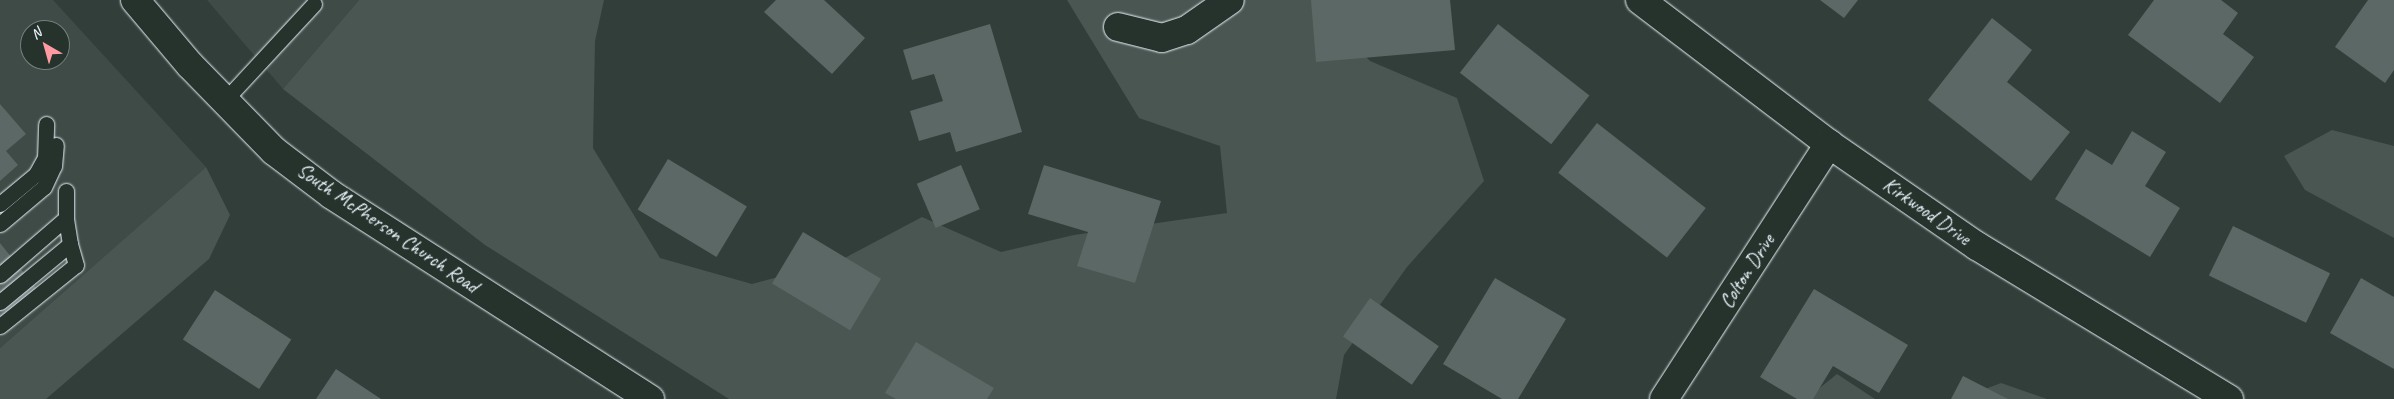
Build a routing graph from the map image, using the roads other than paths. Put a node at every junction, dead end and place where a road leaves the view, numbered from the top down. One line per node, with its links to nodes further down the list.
1 (135, 0): 6 (street, South McPherson Church Road)
2 (1230, 0): 5 (street)
3 (1640, 0): 8 (street, Kirkwood Drive)
4 (314, 4): 6 (lane)
5 (1118, 27)
6 (225, 100): 18 (street, South McPherson Church Road)
7 (46, 124): 11 (lane)
8 (1829, 144): 19 (street, Colton Drive); 20 (street, Kirkwood Drive)
9 (56, 145): 13 (lane)
10 (66, 191): 12 (lane)
11 (0, 204)
12 (66, 218): 14 (lane); 15 (lane)
13 (0, 224)
14 (70, 244): 16 (lane); 17 (lane)
15 (0, 275)
16 (0, 302)
17 (0, 326)
18 (650, 399)
19 (1664, 399)
20 (2229, 399)

